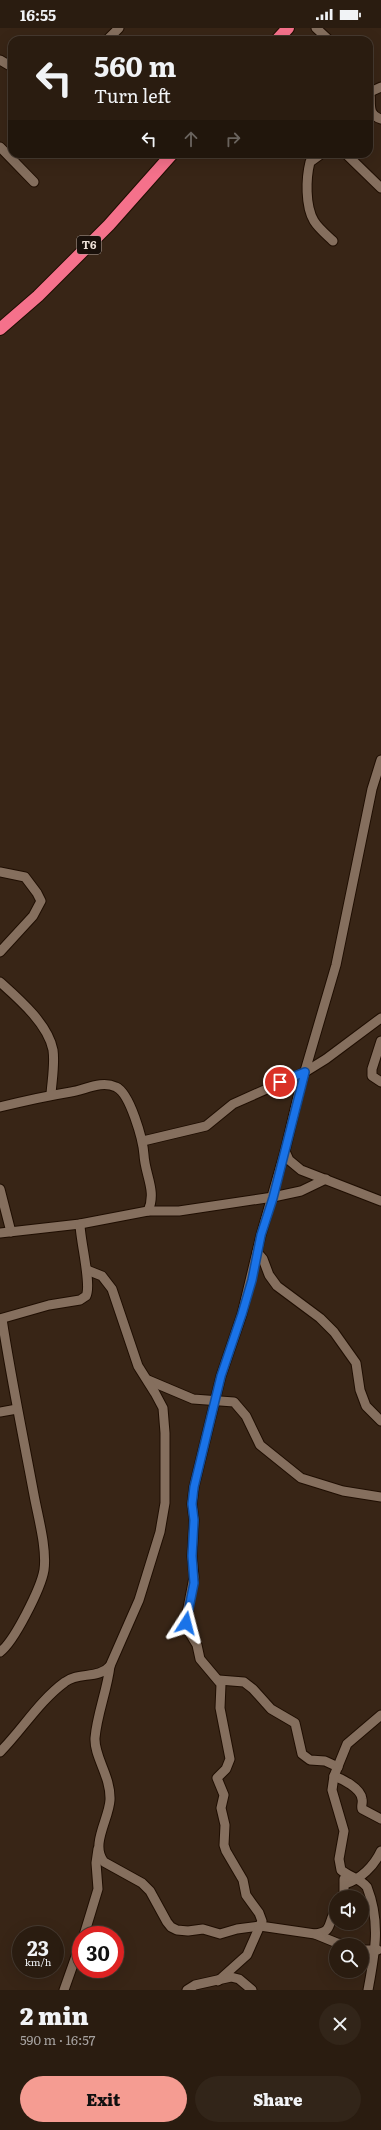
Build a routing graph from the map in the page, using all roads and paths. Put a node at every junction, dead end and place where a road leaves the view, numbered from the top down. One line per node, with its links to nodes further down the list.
1 (119, 28): 3 (street)
2 (316, 28): 4 (street)
3 (111, 36)
4 (324, 36)
5 (0, 147): 6 (street)
6 (8, 155)
7 (11, 158): 11 (street)
8 (168, 158): 14 (highway, T6)
9 (316, 158): 13 (street)
10 (350, 158): 12 (street)
11 (34, 182)
12 (381, 188)
13 (333, 241)
14 (0, 329)
15 (381, 760): 21 (street)
16 (0, 872): 17 (street)
17 (0, 952)
18 (0, 982): 23 (street)
19 (381, 1018): 21 (street)
20 (381, 1041): 22 (street)
21 (305, 1072): 25 (street); 26 (street)
22 (381, 1082)
23 (51, 1094): 24 (street); 25 (street)
24 (0, 1107)
25 (143, 1141): 31 (street)
26 (285, 1151): 27 (street); 29 (street)
27 (326, 1180): 29 (street); 30 (street)
28 (0, 1189): 33 (street)
29 (273, 1198): 31 (street); 35 (street)
30 (381, 1201)
31 (148, 1211): 32 (street)
32 (80, 1224): 33 (street); 36 (street)
33 (10, 1232): 34 (street)
34 (0, 1233)
35 (257, 1252): 39 (street); 42 (street)
36 (87, 1270): 37 (street); 38 (street)
37 (1, 1319): 40 (street)
38 (147, 1380): 39 (street); 45 (street)
39 (215, 1400): 43 (street); 46 (street)
40 (17, 1409): 41 (street); 44 (street)
41 (0, 1412)
42 (381, 1421)
43 (381, 1496)
44 (0, 1652)
45 (110, 1666): 48 (street); 51 (street)
46 (220, 1680): 49 (street); 58 (street)
47 (381, 1715): 49 (street)
48 (0, 1752)
49 (336, 1772): 50 (street); 53 (street)
50 (381, 1819)
51 (99, 1846): 57 (street); 58 (street)
52 (381, 1851): 54 (street)
53 (341, 1870): 54 (street); 55 (street)
54 (357, 1879): 55 (street); 63 (street)
55 (345, 1884): 56 (street)
56 (345, 1890)
57 (87, 1926)
58 (260, 1926): 60 (street); 65 (street)
59 (329, 1927): 60 (street)
60 (315, 1934): 61 (street)
61 (329, 1940)
62 (369, 1950): 63 (street)
63 (378, 1950): 69 (street)
64 (72, 1967): 66 (street)
65 (218, 1981): 67 (street); 68 (street)
66 (64, 1990)
67 (187, 1990)
68 (252, 1990)
69 (368, 1990)

